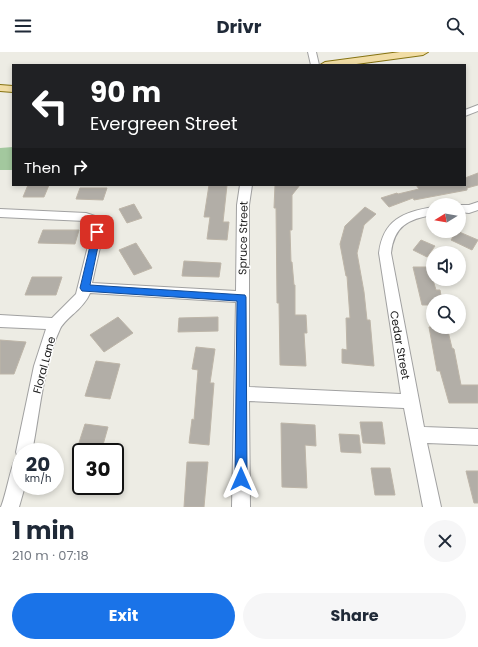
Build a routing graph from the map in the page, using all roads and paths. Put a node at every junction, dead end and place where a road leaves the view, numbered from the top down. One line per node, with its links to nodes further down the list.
1 (312, 52): 3 (street)
2 (423, 52): 4 (main road)
3 (316, 64)
4 (333, 64)
5 (0, 88): 6 (main road)
6 (12, 89)
7 (478, 108): 8 (street)
8 (466, 113): 9 (street)
9 (478, 120)
10 (246, 186): 16 (street, Spruce Street)
11 (469, 208): 14 (street)
12 (426, 212): 20 (street, Cedar Street)
13 (0, 213): 15 (street, Floral Lane)
14 (478, 217)
15 (85, 288): 16 (street); 18 (street, Floral Lane)
16 (242, 297): 19 (street, Spruce Street)
17 (0, 321): 18 (street)
18 (55, 324): 23 (street, Floral Lane)
19 (241, 394): 20 (street); 26 (street, Spruce Street)
20 (410, 401): 21 (street, Cedar Street)
21 (417, 435): 22 (street); 27 (street, Cedar Street)
22 (478, 437)
23 (26, 443)
24 (15, 495): 25 (street)
25 (10, 507)
26 (241, 507)
27 (432, 507)

